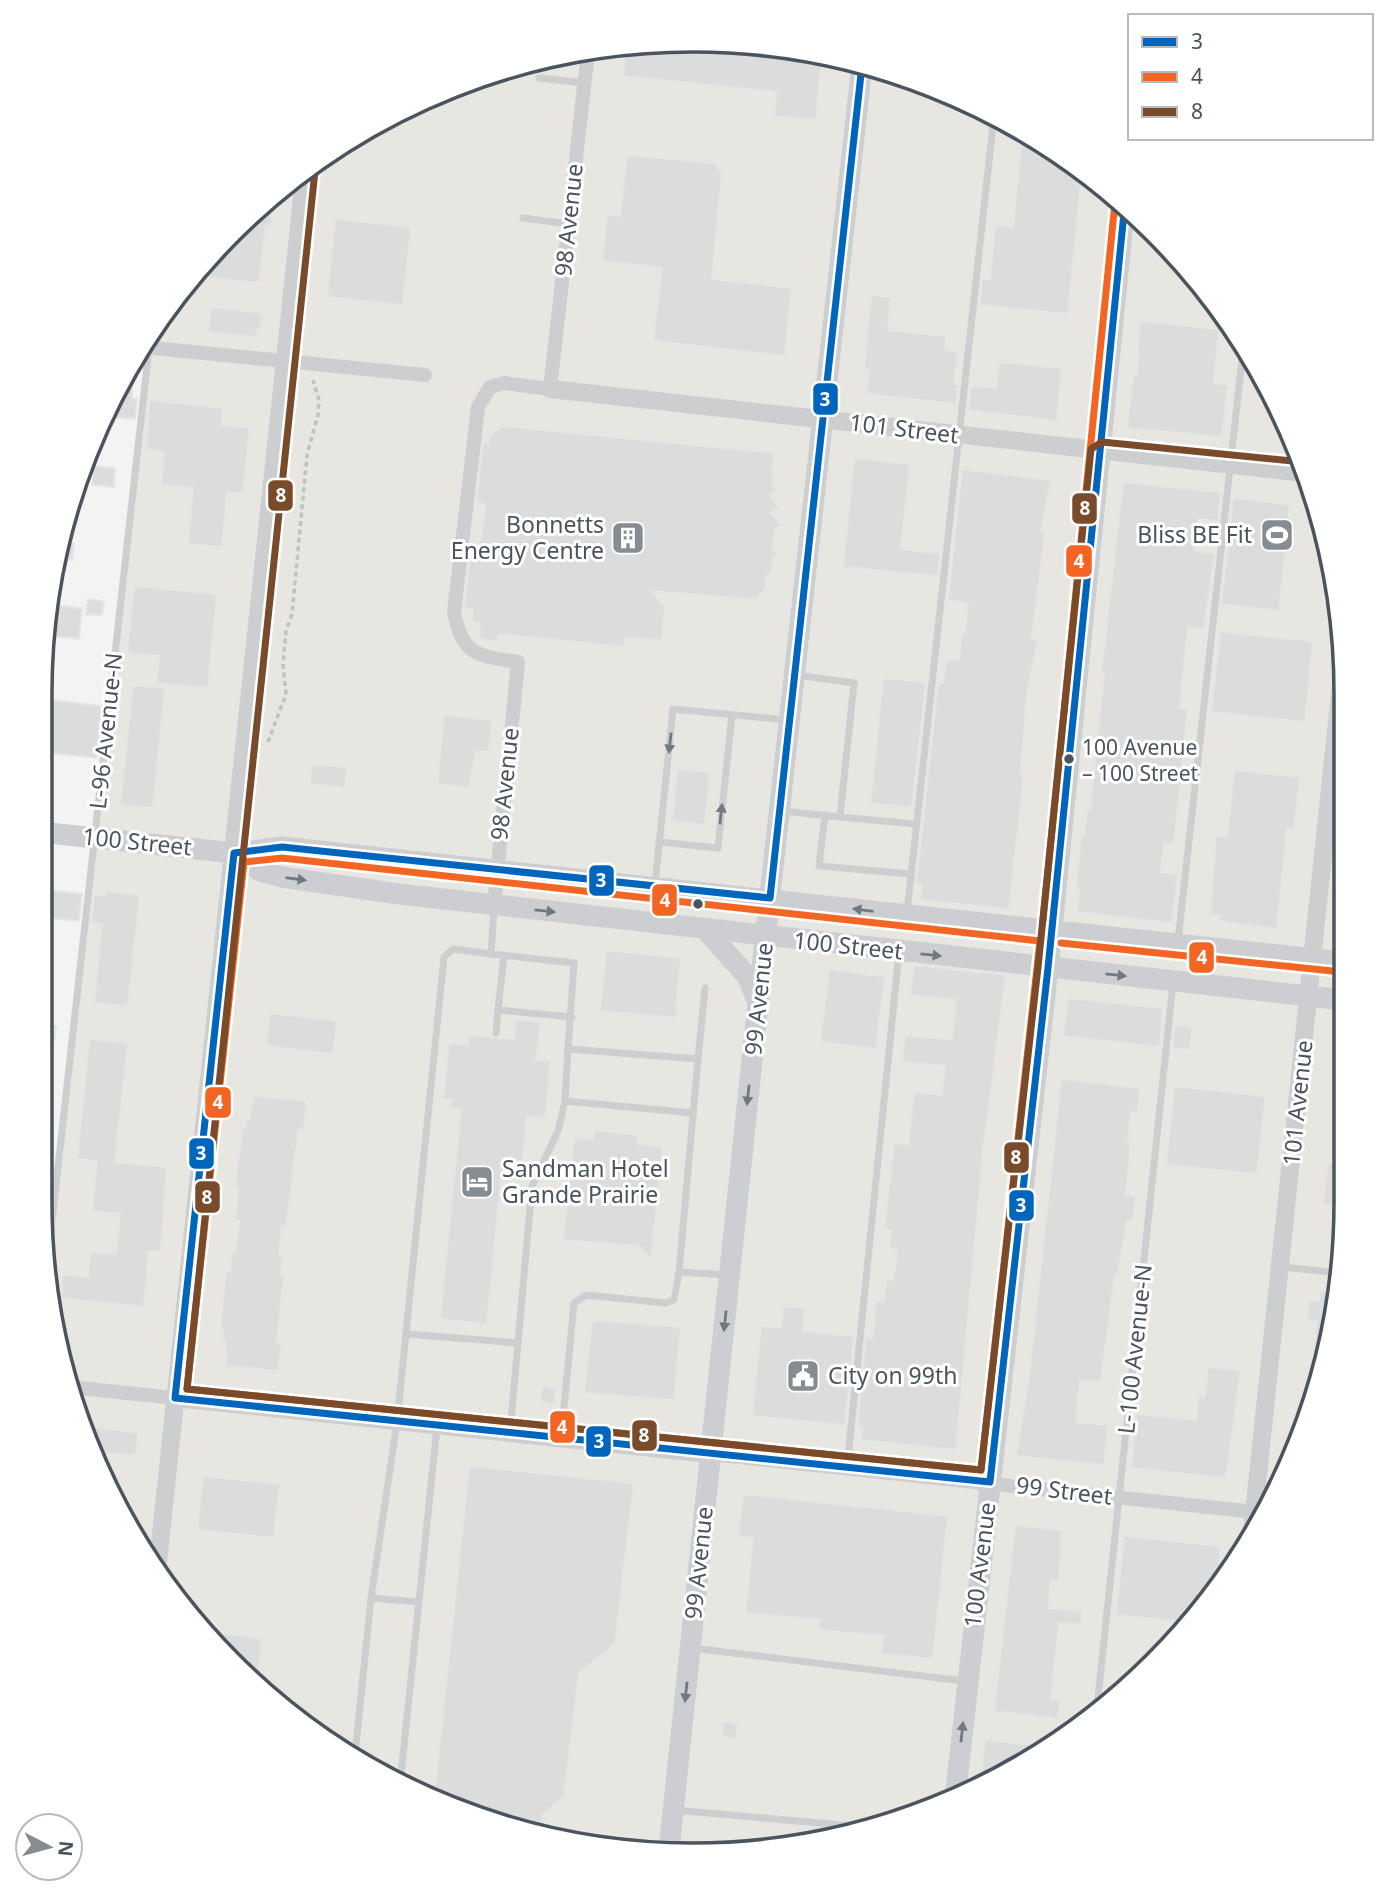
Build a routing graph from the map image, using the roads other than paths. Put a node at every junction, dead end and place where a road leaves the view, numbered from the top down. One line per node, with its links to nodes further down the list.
1 (587, 62): 4 (street, 98 Avenue)
2 (861, 75): 16 (main road, 99 Avenue)
3 (539, 78): 4 (lane)
4 (584, 83): 9 (street, 98 Avenue)
5 (992, 127): 17 (lane)
6 (303, 185): 11 (street)
7 (523, 218): 9 (lane)
8 (1123, 219): 18 (main road, 100 Avenue)
9 (569, 224): 15 (street, 98 Avenue)
10 (154, 348): 11 (street)
11 (285, 360): 14 (street); 33 (street)
12 (1242, 362): 19 (lane)
13 (144, 363): 31 (lane, L-96 Avenue-N)
14 (425, 375)
15 (550, 389): 16 (street, 101 Street); 21 (street, 101 Street)
16 (825, 420): 17 (street, 101 Street); 22 (main road, 99 Avenue)
17 (959, 436): 18 (street, 101 Street); 29 (lane)
18 (1101, 452): 19 (street, 101 Street); 41 (main road, 100 Avenue)
19 (1232, 466): 20 (street, 101 Street); 43 (lane)
20 (1295, 472)
21 (518, 662): 34 (street, 98 Avenue)
22 (795, 675): 24 (main road, 99 Avenue); 28 (lane)
23 (732, 715): 24 (lane); 32 (lane, one-way to 23); 32 (lane, one-way to 32)
24 (790, 720): 26 (main road, 99 Avenue)
25 (1334, 753): 47 (street, 101 Avenue)
26 (779, 810): 27 (lane); 37 (main road, 99 Avenue)
27 (825, 815): 28 (lane); 35 (lane)
28 (840, 817): 29 (lane)
29 (916, 824): 35 (lane)
30 (52, 833): 31 (main road, 100 Street)
31 (94, 837): 33 (main road, 100 Street); 62 (lane, L-96 Avenue-N)
32 (659, 842): 36 (lane)
33 (233, 853): 34 (main road, 100 Street); 38 (main road, 100 Street, one-way to 38); 70 (street)
34 (497, 872): 36 (main road, 100 Street); 38 (street, 98 Avenue)
35 (911, 874): 39 (lane)
36 (654, 887): 37 (main road, 100 Street)
37 (770, 898): 39 (main road, 100 Street, one-way to 37); 42 (main road, 99 Avenue)
38 (494, 906): 40 (main road, 100 Street, one-way to 40); 45 (lane)
39 (906, 915): 41 (main road, 100 Street)
40 (705, 929): 42 (main road, 100 Street); 54 (main road)
41 (1052, 932): 43 (main road, 100 Street); 49 (main road, 100 Avenue)
42 (766, 936): 44 (main road, 100 Street); 54 (main road, 99 Avenue)
43 (1177, 945): 47 (main road, 100 Street)
44 (899, 951): 49 (main road, 100 Street, one-way to 49); 76 (lane)
45 (491, 954): 46 (lane); 67 (lane)
46 (503, 955): 55 (lane); 56 (lane)
47 (1313, 959): 48 (main road, 100 Street); 52 (street, 101 Avenue)
48 (1334, 961)
49 (1048, 968): 50 (main road, 100 Street, one-way to 50); 77 (main road, 100 Avenue)
50 (1173, 981): 52 (main road, 100 Street); 78 (lane, L-100 Avenue-N)
51 (705, 988): 59 (lane)
52 (1309, 996): 53 (main road, 100 Street); 63 (street, 101 Avenue)
53 (1334, 998)
54 (758, 1003): 66 (main road, 99 Avenue, one-way to 66)
55 (498, 1010): 56 (lane); 57 (lane)
56 (572, 1017): 58 (lane)
57 (496, 1033)
58 (568, 1049): 59 (lane); 60 (lane)
59 (698, 1059): 61 (lane)
60 (565, 1101): 61 (lane); 68 (lane)
61 (693, 1113): 64 (lane)
62 (52, 1210)
63 (1281, 1267): 65 (lane); 79 (street, 101 Avenue)
64 (679, 1272): 66 (lane); 74 (lane)
65 (1330, 1272)
66 (729, 1276): 75 (main road, 99 Avenue, one-way to 75)
67 (406, 1334): 68 (lane); 71 (lane)
68 (518, 1343): 73 (lane)
69 (80, 1388): 70 (street, 99 Street)
70 (175, 1398): 71 (street, 99 Street); 81 (street)
71 (397, 1422): 72 (street, 99 Street); 82 (lane)
72 (438, 1426): 73 (street, 99 Street); 83 (lane)
73 (510, 1433): 74 (street, 99 Street)
74 (561, 1438): 75 (street, 99 Street)
75 (710, 1454): 76 (street, 99 Street); 84 (main road, 99 Avenue)
76 (847, 1468): 77 (street, 99 Street)
77 (990, 1482): 78 (street, 99 Street); 85 (main road, 100 Avenue)
78 (1120, 1498): 80 (street, 99 Street); 86 (lane, L-100 Avenue-N)
79 (1261, 1499)
80 (1255, 1511)
81 (158, 1554)
82 (371, 1598): 83 (lane); 87 (lane)
83 (419, 1602): 88 (lane)
84 (690, 1648): 85 (lane); 90 (main road, 99 Avenue, one-way to 90)
85 (967, 1681): 89 (main road, 100 Avenue, one-way to 85)
86 (1098, 1699)
87 (356, 1747)
88 (401, 1773)
89 (956, 1787)
90 (674, 1810): 91 (lane); 92 (main road, 99 Avenue)
91 (845, 1825)
92 (670, 1842)

